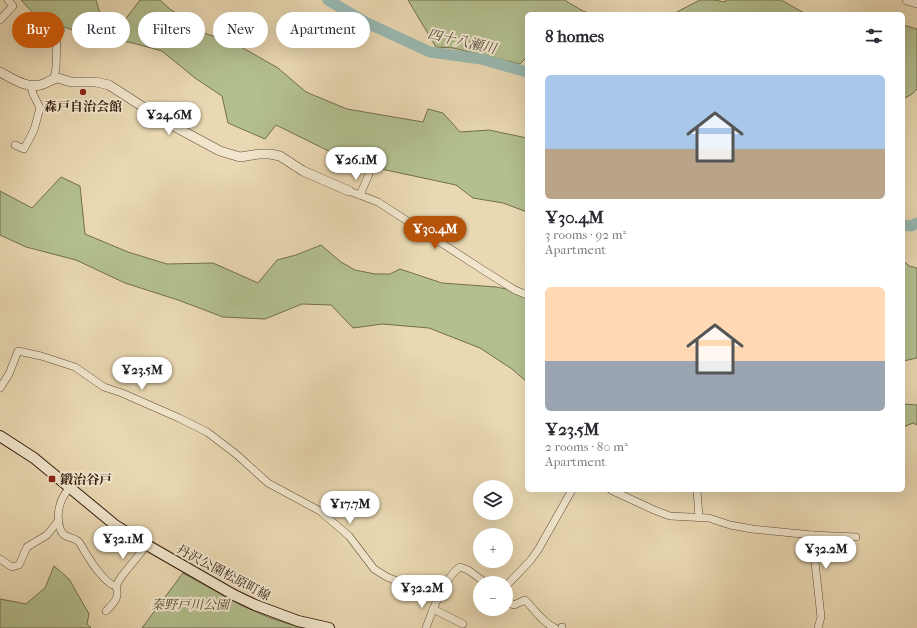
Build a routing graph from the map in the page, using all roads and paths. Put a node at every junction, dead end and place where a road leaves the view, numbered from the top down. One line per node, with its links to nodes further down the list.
1 (8, 0): 4 (street)
2 (906, 0): 3 (street)
3 (917, 3)
4 (0, 20)
5 (57, 48): 7 (street)
6 (0, 72): 8 (street)
7 (54, 78): 8 (street); 11 (street)
8 (31, 86): 9 (street)
9 (15, 145)
10 (369, 174): 12 (street)
11 (349, 191): 12 (street)
12 (360, 195): 13 (street)
13 (525, 294)
14 (0, 388): 29 (street)
15 (0, 436): 16 (main road, 丹沢公園松原町線)
16 (70, 488): 21 (street); 24 (main road, 丹沢公園松原町線)
17 (571, 492): 27 (street)
18 (615, 492): 20 (street)
19 (697, 492): 20 (street)
20 (699, 517): 22 (street)
21 (59, 520): 25 (street); 28 (street)
22 (812, 535): 23 (street); 37 (street)
23 (856, 537)
24 (148, 545): 28 (street); 34 (main road, 丹沢公園松原町線)
25 (0, 559)
26 (476, 576): 29 (street)
27 (513, 579)
28 (116, 586): 32 (street)
29 (438, 598): 31 (street)
30 (513, 605): 36 (street)
31 (433, 609): 33 (street); 35 (street)
32 (106, 611)
33 (463, 624)
34 (329, 628)
35 (426, 628)
36 (554, 628)
37 (818, 628)

